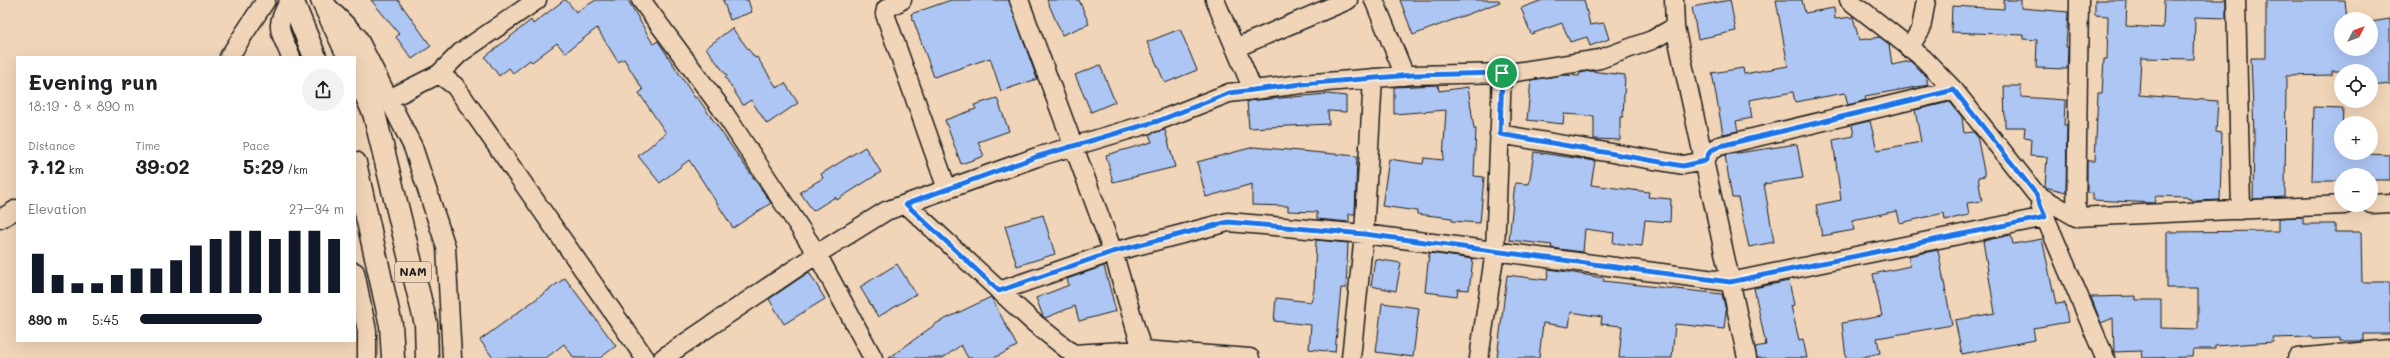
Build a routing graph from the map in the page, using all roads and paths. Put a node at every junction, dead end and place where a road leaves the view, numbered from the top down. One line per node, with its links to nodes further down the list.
1 (266, 0): 19 (street)
2 (291, 0): 20 (street); 21 (highway)
3 (537, 0): 25 (street)
4 (641, 0): 49 (street)
5 (902, 0): 35 (street)
6 (1019, 0): 32 (street)
7 (1215, 0): 17 (street)
8 (1348, 0): 17 (street)
9 (1374, 0): 26 (street)
10 (1674, 0): 16 (street)
11 (1849, 0): 18 (street)
12 (1926, 0): 18 (street)
13 (2079, 0): 44 (street)
14 (2236, 0): 42 (street)
15 (324, 2): 22 (highway); 30 (street)
16 (1674, 27): 24 (street); 33 (street)
17 (1235, 48): 28 (street)
18 (1910, 48): 29 (street)
19 (229, 56)
20 (291, 56)
21 (315, 56)
22 (349, 56)
23 (356, 73): 58 (highway, NAM)
24 (1502, 73): 26 (street); 31 (street)
25 (439, 74): 30 (street); 60 (street)
26 (1405, 76): 27 (street)
27 (1373, 78): 28 (street); 46 (street)
28 (1253, 90): 32 (street)
29 (1954, 90): 33 (street); 36 (street)
30 (389, 99): 59 (street)
31 (1500, 134): 33 (street); 47 (street)
32 (1074, 146): 35 (street); 48 (street)
33 (1705, 161): 51 (street)
34 (356, 168): 57 (highway, NAM)
35 (947, 189): 38 (street)
36 (2036, 194): 43 (street); 44 (street)
37 (2390, 203): 39 (street)
38 (906, 204): 49 (street); 52 (street)
39 (2378, 204)
40 (2334, 206): 42 (street)
41 (16, 210): 45 (street)
42 (2241, 210): 44 (street)
43 (2045, 217): 51 (street); 67 (street)
44 (2076, 217)
45 (0, 219)
46 (1364, 234): 47 (street); 48 (street); 64 (street)
47 (1495, 251): 51 (street); 65 (street)
48 (1112, 252): 52 (street); 54 (street)
49 (817, 254): 61 (street); 62 (street)
50 (356, 277): 56 (street)
51 (1730, 282): 66 (street)
52 (999, 291): 55 (street)
53 (2390, 349): 68 (street)
54 (1142, 350): 55 (street); 63 (street)
55 (1065, 356)
56 (367, 358)
57 (393, 358)
58 (427, 358)
59 (452, 358)
60 (645, 358)
61 (663, 358)
62 (873, 358)
63 (1250, 358)
64 (1351, 358)
65 (1479, 358)
66 (1747, 358)
67 (2105, 358)
68 (2297, 358)

